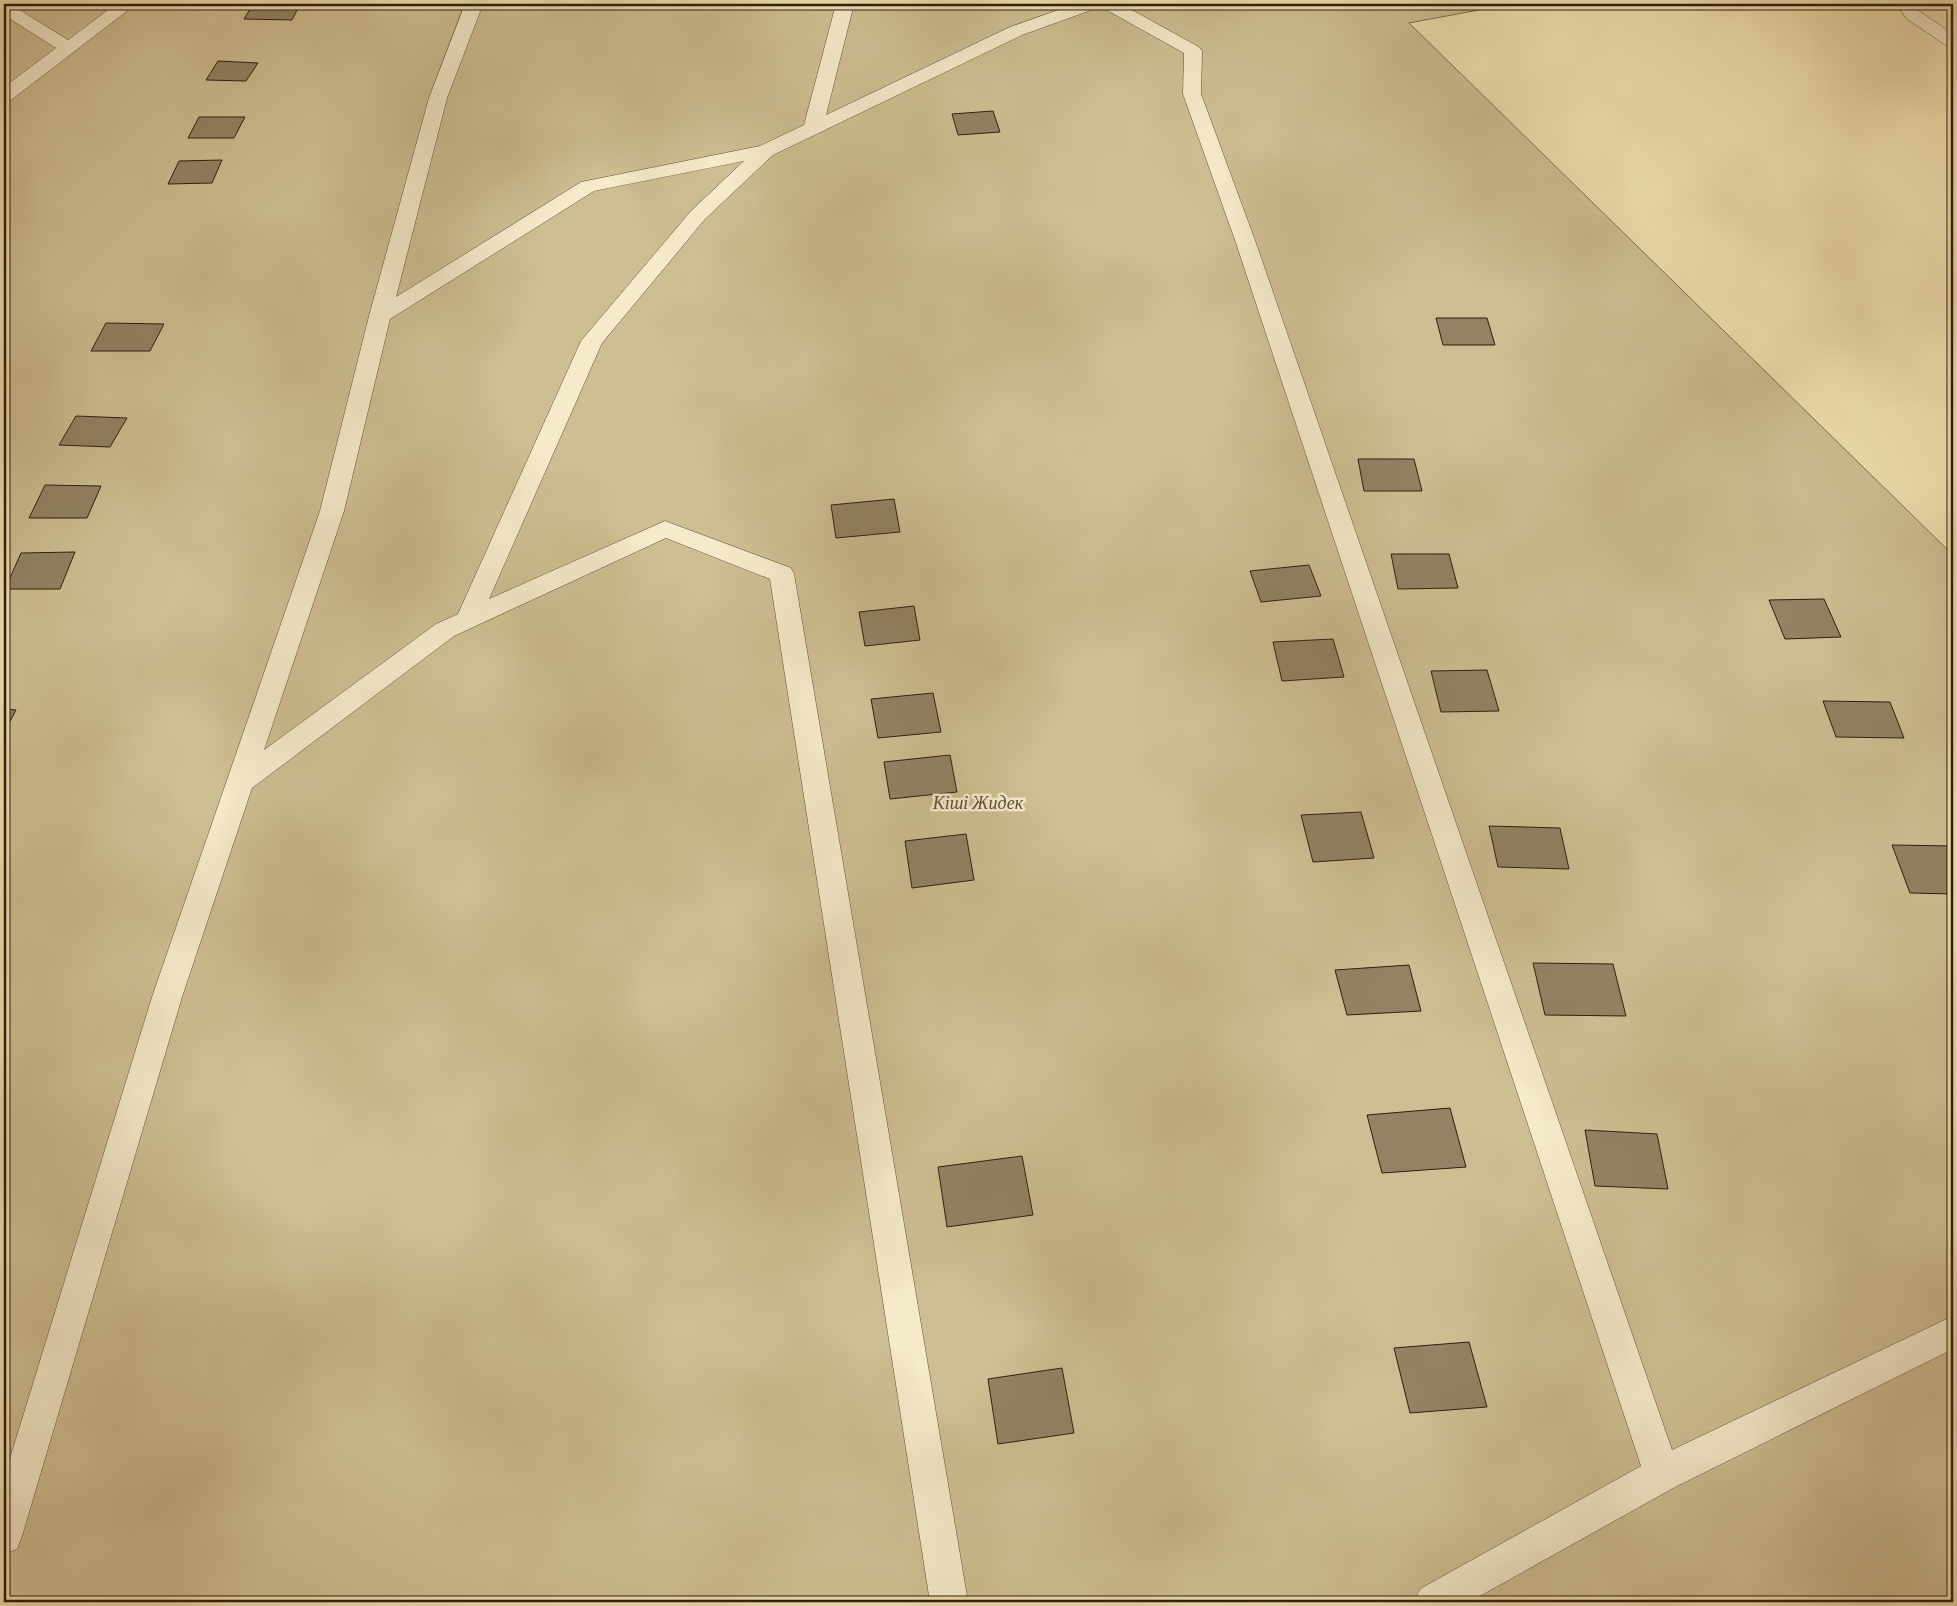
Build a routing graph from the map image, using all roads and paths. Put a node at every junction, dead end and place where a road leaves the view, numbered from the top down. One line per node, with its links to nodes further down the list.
1 (127, 4): 10 (street)
2 (474, 4): 14 (street)
3 (845, 4): 12 (street)
4 (1091, 4): 8 (street)
5 (1109, 4): 18 (street)
6 (1905, 4): 9 (street)
7 (4, 8): 10 (street)
8 (1063, 10): 12 (street)
9 (1953, 42)
10 (67, 47): 11 (street)
11 (4, 96)
12 (813, 129): 13 (street)
13 (766, 151): 14 (street); 15 (street)
14 (380, 316): 16 (street)
15 (468, 619): 16 (street); 20 (street)
16 (238, 783): 19 (street)
17 (1953, 1332): 18 (street)
18 (1662, 1474): 21 (street)
19 (4, 1536)
20 (949, 1602)
21 (1433, 1602)

